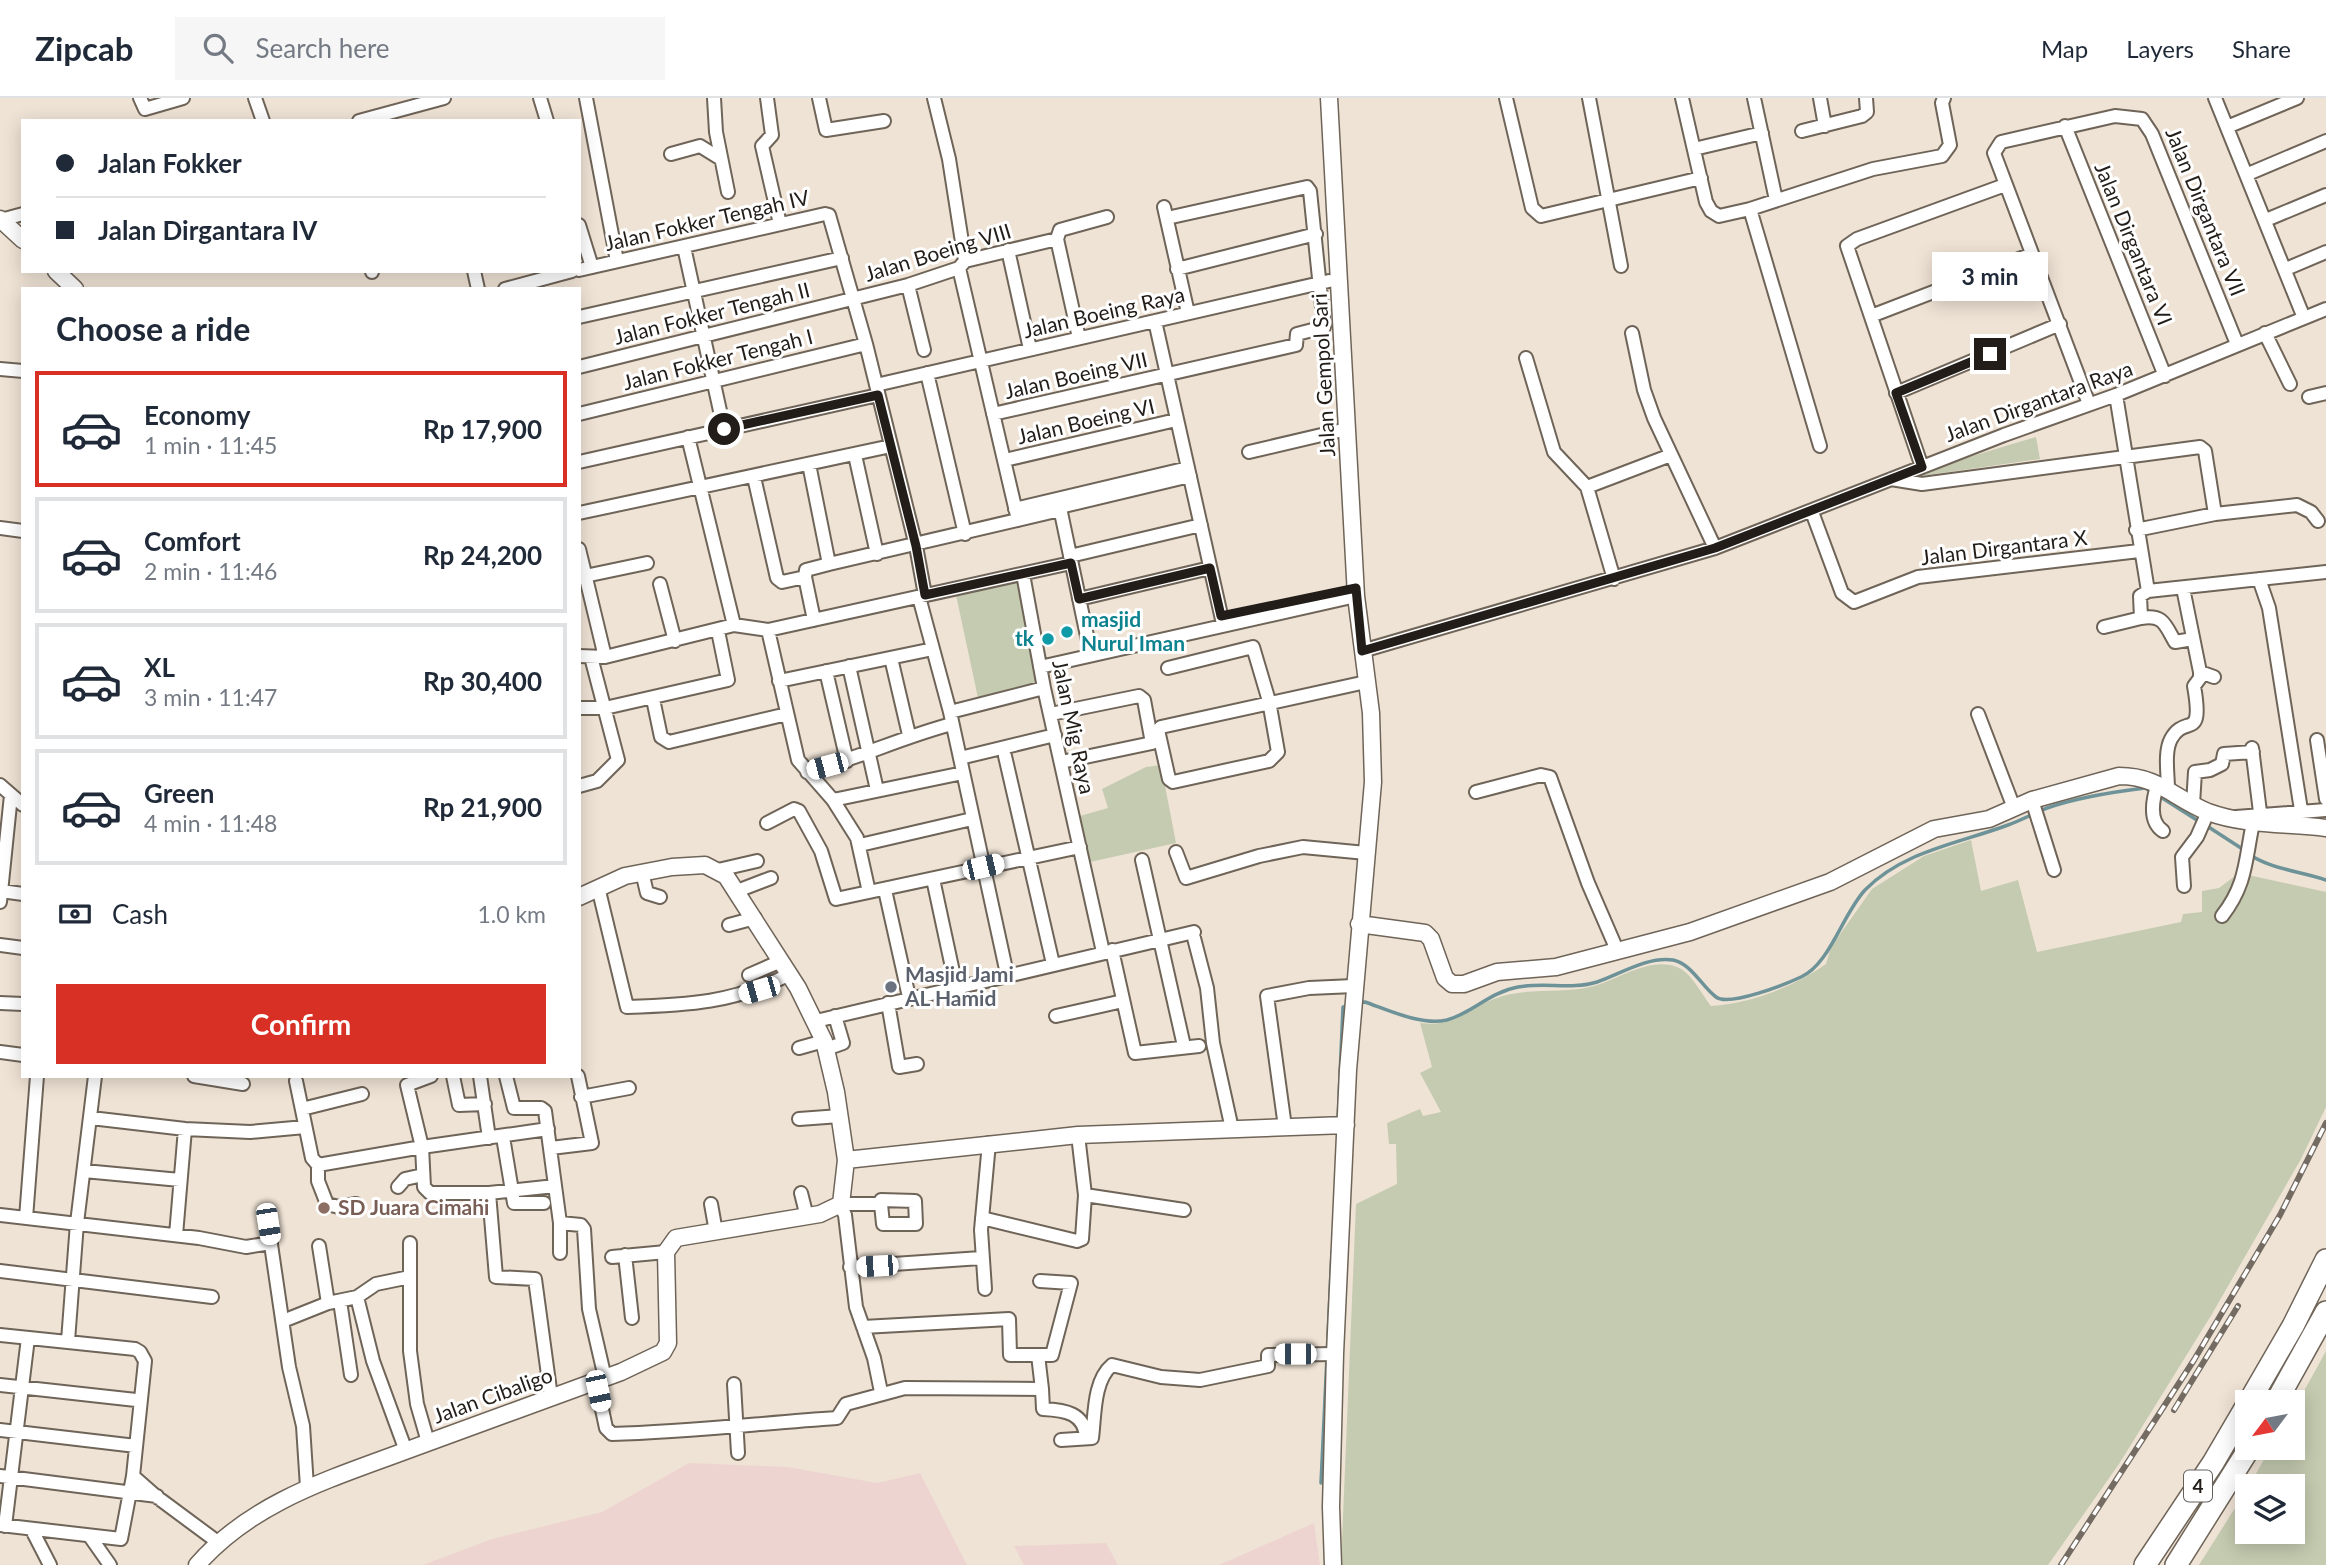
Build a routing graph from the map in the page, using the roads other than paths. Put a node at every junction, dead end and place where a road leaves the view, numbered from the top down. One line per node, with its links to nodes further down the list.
1 (140, 98): 2 (street)
2 (183, 98)
3 (255, 98): 22 (street)
4 (444, 98): 23 (street)
5 (540, 98): 24 (street)
6 (586, 98): 56 (street)
7 (714, 98): 8 (street); 34 (street)
8 (721, 98)
9 (767, 98): 46 (street)
10 (819, 98): 25 (street)
11 (934, 98): 57 (street)
12 (1329, 98): 64 (street, Jalan Gempol Sari)
13 (1506, 98): 41 (street)
14 (1589, 98): 41 (street)
15 (1682, 98): 32 (street)
16 (1754, 98): 30 (street)
17 (1820, 98): 26 (street)
18 (1866, 98): 26 (street)
19 (1944, 98): 40 (street)
20 (2215, 98): 28 (street)
21 (2297, 98): 28 (street)
22 (262, 119)
23 (366, 119)
24 (546, 119)
25 (884, 121)
26 (1825, 127): 29 (street)
27 (2065, 127): 37 (street, Jalan Dirgantara VII); 82 (street, Jalan Dirgantara VII); 92 (street, Jalan Dirgantara VI)
28 (2227, 127): 35 (street)
29 (1802, 131)
30 (1762, 133): 32 (street); 40 (street)
31 (2326, 141): 35 (street)
32 (1694, 149): 36 (street)
33 (671, 154): 34 (street)
34 (721, 159): 38 (street)
35 (2248, 174): 45 (street)
36 (1700, 178): 41 (street); 42 (street)
37 (2005, 185): 54 (street); 72 (street)
38 (728, 192)
39 (2326, 195): 45 (street)
40 (1776, 200): 42 (street)
41 (1611, 201): 58 (street)
42 (1750, 209): 108 (street)
43 (21, 216): 47 (street)
44 (1107, 217): 50 (street, Jalan Boeing VIII)
45 (2266, 220): 61 (street)
46 (780, 224): 51 (street, Jalan Fokker Tengah IV); 55 (street, Jalan Fokker Tengah IV)
47 (7, 229)
48 (1316, 234): 60 (street); 60 (street); 64 (street)
49 (581, 237): 59 (street)
50 (1057, 239): 52 (street, Jalan Boeing VIII); 80 (street)
51 (684, 247): 56 (street, Jalan Fokker Tengah IV); 68 (street)
52 (1008, 250): 57 (street, Jalan Boeing VIII); 83 (street)
53 (2326, 252): 61 (street)
54 (2032, 254): 72 (street); 76 (street)
55 (842, 258): 68 (street); 69 (street, Jalan Fokker Tengah IV)
56 (617, 261): 59 (street, Jalan Fokker Tengah IV)
57 (962, 264): 65 (street, Jalan Boeing VIII); 86 (street)
58 (1621, 267)
59 (586, 268)
60 (1177, 269): 71 (street)
61 (2286, 269): 74 (street)
62 (58, 273): 66 (street)
63 (564, 273): 67 (street)
64 (1330, 281): 71 (street, Jalan Boeing Raya); 91 (street, Jalan Boeing VII); 105 (street, Jalan Gempol Sari)
65 (908, 285): 69 (street, Jalan Boeing VIII); 84 (street)
66 (73, 287)
67 (515, 287)
68 (695, 291): 73 (street); 79 (street)
69 (854, 299): 79 (street, Jalan Fokker Tengah II); 81 (street, Jalan Fokker Tengah IV)
70 (2326, 309): 74 (street, Jalan Dirgantara Raya)
71 (1188, 313): 75 (street, Jalan Boeing Raya)
72 (1871, 316): 96 (street)
73 (581, 317)
74 (2304, 318): 78 (street, Jalan Dirgantara Raya)
75 (1155, 321): 80 (street, Jalan Boeing Raya); 91 (street)
76 (2060, 324): 96 (street); 100 (street)
77 (1632, 333): 111 (street)
78 (2265, 333): 82 (street, Jalan Dirgantara Raya); 94 (street)
79 (704, 337): 87 (street, Jalan Fokker Tengah II); 93 (street)
80 (1079, 338): 83 (street, Jalan Boeing Raya)
81 (866, 344): 93 (street, Jalan Fokker Tengah I); 95 (street, Jalan Fokker Tengah IV)
82 (2237, 344): 92 (street, Jalan Dirgantara Raya)
83 (1030, 349): 86 (street, Jalan Boeing Raya)
84 (924, 350)
85 (1526, 358): 120 (street)
86 (981, 360): 90 (street, Jalan Boeing Raya); 102 (street)
87 (581, 367)
88 (0, 369): 89 (street)
89 (21, 371)
90 (930, 372): 95 (street, Jalan Boeing Raya); 132 (street)
91 (1167, 375): 102 (street, Jalan Boeing VII); 103 (street)
92 (2165, 376): 98 (street, Jalan Dirgantara Raya)
93 (714, 381): 101 (street, Jalan Fokker Tengah I); 104 (street)
94 (2290, 384)
95 (877, 390): 104 (street, Jalan Boeing Raya); 107 (street, Jalan Fokker Tengah IV)
96 (1896, 393): 116 (street)
97 (2326, 393): 99 (street)
98 (2116, 395): 100 (street, Jalan Dirgantara Raya); 112 (street)
99 (2309, 397)
100 (2090, 404): 116 (street, Jalan Dirgantara Raya)
101 (581, 414)
102 (993, 414): 113 (street)
103 (1176, 420): 113 (street, Jalan Boeing VI); 117 (street)
104 (724, 429): 106 (street, Jalan Boeing Raya)
105 (1347, 429): 109 (street); 150 (street, Jalan Gempol Sari)
106 (688, 437): 114 (street, Jalan Boeing Raya); 121 (street)
107 (891, 446): 110 (street); 133 (street, Jalan Fokker Tengah IV)
108 (1820, 446)
109 (1250, 452)
110 (855, 455): 115 (street); 136 (street)
111 (1671, 455): 120 (street); 134 (street)
112 (2126, 457): 119 (street); 126 (street); 130 (street)
113 (1004, 460): 125 (street)
114 (581, 462)
115 (809, 464): 118 (street); 139 (street)
116 (1922, 467): 119 (street, Jalan Dirgantara Raya)
117 (1189, 472): 122 (street); 128 (street)
118 (754, 477): 121 (street); 144 (street)
119 (1891, 479): 123 (street, Jalan Dirgantara Raya)
120 (1587, 487): 145 (street)
121 (699, 488): 124 (street); 158 (street)
122 (1059, 505): 125 (street); 137 (street)
123 (1812, 512): 134 (street, Jalan Dirgantara Raya); 135 (street, Jalan Dirgantara X)
124 (581, 513)
125 (1017, 514): 132 (street)
126 (2215, 514): 127 (street); 130 (street)
127 (2318, 521)
128 (1201, 525): 137 (street); 140 (street)
129 (0, 528): 131 (street)
130 (2136, 530): 135 (street)
131 (21, 531)
132 (968, 533): 133 (street)
133 (916, 546): 136 (street); 151 (street, Jalan Fokker Tengah IV)
134 (1715, 548): 145 (street, Jalan Dirgantara Raya)
135 (2139, 551): 149 (street)
136 (877, 554): 139 (street)
137 (1071, 560): 143 (street); 152 (street)
138 (647, 563): 141 (street)
139 (829, 564): 144 (street)
140 (1210, 568): 152 (street); 157 (street)
141 (582, 569): 153 (street)
142 (2326, 572): 146 (street)
143 (1023, 574): 151 (street); 170 (street, Jalan Mig Raya)
144 (805, 577): 156 (street)
145 (1614, 579): 166 (street, Jalan Dirgantara Raya)
146 (2259, 579): 148 (street); 207 (street)
147 (660, 584): 163 (street)
148 (2183, 588): 149 (street); 162 (street)
149 (2148, 591): 155 (street)
150 (1356, 592): 157 (street); 166 (street, Jalan Gempol Sari)
151 (922, 596): 156 (street); 164 (street, Jalan Fokker Tengah IV)
152 (1079, 599): 165 (street)
153 (594, 613): 154 (street); 167 (street)
154 (581, 616)
155 (2141, 618): 159 (street); 162 (street)
156 (814, 620): 160 (street)
157 (1222, 620): 165 (street)
158 (734, 625): 160 (street); 161 (street)
159 (2104, 627)
160 (768, 630): 175 (street)
161 (718, 631): 163 (street); 178 (street)
162 (2193, 639): 173 (street)
163 (675, 641): 167 (street)
164 (933, 649): 168 (street); 185 (street, Jalan Fokker Tengah IV)
165 (1090, 651): 170 (street)
166 (1362, 651): 176 (street, Jalan Gempol Sari)
167 (592, 657): 181 (street)
168 (891, 658): 169 (street); 186 (street)
169 (849, 666): 172 (street); 189 (street)
170 (1040, 667): 177 (street, Jalan Mig Raya)
171 (1168, 668): 179 (street)
172 (826, 671): 175 (street); 192 (street)
173 (2200, 672): 174 (street); 199 (street)
174 (2214, 677)
175 (779, 681): 182 (street)
176 (1366, 682): 179 (street); 218 (street, Jalan Gempol Sari)
177 (1044, 688): 184 (street, Jalan Mig Raya); 185 (street)
178 (653, 698): 181 (street); 182 (street)
179 (1269, 701): 179 (street)
180 (581, 708): 181 (street)
181 (605, 708): 197 (street)
182 (787, 714): 194 (street)
183 (1978, 714): 206 (street)
184 (1051, 715): 187 (street, Jalan Mig Raya); 193 (street)
185 (951, 718): 186 (street); 191 (street, Jalan Fokker Tengah IV)
186 (909, 735): 189 (street)
187 (1055, 735): 191 (street); 193 (street, Jalan Mig Raya)
188 (2317, 740): 202 (street)
189 (868, 752): 192 (street); 198 (street)
190 (1005, 756): 219 (street)
191 (960, 758): 195 (street, Jalan Fokker Tengah IV)
192 (847, 761): 194 (street)
193 (1061, 762): 216 (street, Jalan Mig Raya)
194 (807, 772): 203 (street)
195 (963, 773): 198 (street); 211 (street, Jalan Fokker Tengah IV)
196 (0, 785): 201 (street)
197 (581, 785)
198 (877, 790): 203 (street)
199 (2159, 790): 205 (street); 209 (street); 214 (street)
200 (1476, 792): 244 (street)
201 (11, 795): 204 (street); 235 (street)
202 (2326, 799)
203 (833, 800): 215 (street)
204 (21, 803)
205 (2034, 806): 206 (street); 224 (street)
206 (2014, 808): 244 (street)
207 (2301, 810): 208 (street); 210 (street)
208 (2326, 810)
209 (2202, 816): 210 (street); 210 (street); 228 (street)
210 (2257, 817): 213 (street); 237 (street)
211 (972, 819): 215 (street); 222 (street, Jalan Fokker Tengah IV)
212 (767, 823): 232 (street)
213 (2326, 828)
214 (2163, 831)
215 (860, 845): 232 (street)
216 (1080, 847): 219 (street); 245 (street, Jalan Mig Raya)
217 (1176, 852): 218 (street)
218 (1366, 853): 239 (street, Jalan Gempol Sari)
219 (1030, 857): 222 (street); 246 (street)
220 (1142, 860): 241 (street)
221 (757, 861): 223 (street)
222 (983, 867): 227 (street); 248 (street, Jalan Fokker Tengah IV)
223 (718, 870): 225 (street); 231 (street)
224 (2054, 870)
225 (642, 872): 229 (street); 236 (street)
226 (771, 878): 231 (street)
227 (933, 879): 230 (street); 250 (street)
228 (2184, 886)
229 (598, 887): 234 (street); 247 (street)
230 (885, 890): 232 (street); 252 (street)
231 (737, 891): 238 (street)
232 (869, 892)
233 (21, 894): 235 (street)
234 (581, 896)
235 (1, 897)
236 (660, 897)
237 (2222, 916)
238 (754, 918): 240 (street); 247 (street)
239 (1359, 924): 244 (street); 251 (street, Jalan Gempol Sari)
240 (729, 925)
241 (1160, 941): 245 (street); 261 (street); 290 (street)
242 (0, 945): 243 (street)
243 (21, 948)
244 (1617, 950)
245 (1107, 951): 246 (street); 253 (street, Jalan Mig Raya)
246 (1053, 964): 248 (street)
247 (785, 968): 249 (street); 259 (street)
248 (1007, 974): 250 (street)
249 (749, 975)
250 (956, 986): 252 (street)
251 (1354, 990): 285 (street, Jalan Gempol Sari); 287 (street)
252 (909, 997): 255 (street)
253 (1123, 1001): 258 (street); 261 (street, Jalan Mig Raya)
254 (0, 1003): 256 (street)
255 (888, 1003): 257 (street); 266 (street)
256 (21, 1004)
257 (835, 1016): 259 (street); 260 (street)
258 (1056, 1016)
259 (816, 1021): 260 (street)
260 (825, 1045): 263 (street); 282 (street)
261 (1184, 1046): 262 (street)
262 (1199, 1046)
263 (799, 1048)
264 (0, 1052): 265 (street)
265 (21, 1055)
266 (917, 1064)
267 (37, 1078): 316 (street)
268 (95, 1078): 283 (street)
269 (206, 1078): 276 (street)
270 (453, 1078): 280 (street)
271 (480, 1078): 280 (street)
272 (506, 1078): 289 (street)
273 (578, 1078): 279 (street)
274 (296, 1081): 281 (street)
275 (406, 1081): 295 (street)
276 (243, 1084)
277 (629, 1088): 279 (street)
278 (362, 1094): 281 (street)
279 (582, 1097): 296 (street)
280 (485, 1104): 293 (street)
281 (302, 1109): 286 (street)
282 (840, 1116): 284 (street); 297 (street)
283 (91, 1118): 288 (street); 299 (street)
284 (799, 1119)
285 (1339, 1125): 287 (street); 347 (street, Jalan Gempol Sari)
286 (305, 1127): 288 (street); 298 (street)
287 (1285, 1127): 290 (street)
288 (185, 1129): 301 (street)
289 (548, 1129): 292 (street); 296 (street)
290 (1232, 1129): 291 (street)
291 (1078, 1135): 294 (street); 307 (street)
292 (503, 1137): 293 (street); 304 (street)
293 (489, 1138): 295 (street)
294 (989, 1143): 297 (street); 317 (street)
295 (422, 1147): 298 (street); 300 (street)
296 (551, 1149): 302 (street)
297 (846, 1160): 311 (street)
298 (318, 1165): 309 (street)
299 (84, 1171): 301 (street); 318 (street)
300 (424, 1175): 303 (street); 305 (street)
301 (180, 1180): 322 (street)
302 (555, 1186): 304 (street); 319 (street)
303 (398, 1187)
304 (513, 1190): 305 (street); 308 (street)
305 (489, 1193): 357 (street)
306 (802, 1193): 315 (street)
307 (1085, 1195): 313 (street); 317 (street)
308 (544, 1203)
309 (356, 1204)
310 (710, 1204): 321 (street)
311 (840, 1204): 312 (street); 315 (street); 330 (street)
312 (881, 1204)
313 (1184, 1210)
314 (0, 1215): 316 (street)
315 (807, 1217): 321 (street)
316 (26, 1218): 318 (street)
317 (982, 1218): 328 (street)
318 (77, 1223): 322 (street); 333 (street)
319 (560, 1223): 327 (street); 349 (street)
320 (268, 1224): 323 (street)
321 (716, 1232): 326 (street)
322 (176, 1235): 323 (street)
323 (271, 1243): 341 (street)
324 (410, 1243): 332 (street)
325 (319, 1246): 338 (street)
326 (666, 1252): 340 (street); 349 (street, Jalan Cibaligo)
327 (560, 1253)
328 (981, 1258): 330 (street); 335 (street)
329 (2326, 1260): 354 (highway, 4)
330 (850, 1267): 342 (street)
331 (0, 1271): 333 (street)
332 (410, 1277): 337 (street); 365 (street)
333 (73, 1279): 336 (street); 345 (street)
334 (1040, 1281): 346 (street)
335 (985, 1289)
336 (212, 1297)
337 (357, 1297): 338 (street); 367 (street)
338 (334, 1302): 341 (street); 348 (street)
339 (2326, 1312): 355 (highway)
340 (632, 1318)
341 (283, 1321): 372 (street)
342 (863, 1326): 346 (street); 356 (street)
343 (0, 1335): 344 (street)
344 (28, 1338): 345 (street); 352 (street)
345 (68, 1341): 366 (street)
346 (1038, 1354): 353 (street)
347 (1329, 1354): 363 (street); 382 (street, Jalan Gempol Sari)
348 (351, 1375)
349 (601, 1380): 357 (street, Jalan Cibaligo); 359 (street)
350 (734, 1384): 359 (street)
351 (0, 1385): 352 (street)
352 (23, 1388): 358 (street); 362 (street)
353 (1042, 1390): 356 (street); 363 (street)
354 (2256, 1390)
355 (2283, 1390)
356 (881, 1392): 359 (street)
357 (551, 1397): 365 (street, Jalan Cibaligo)
358 (135, 1400)
359 (737, 1425): 368 (street)
360 (2235, 1426): 383 (highway, 4)
361 (0, 1430): 362 (street)
362 (16, 1431): 366 (street); 371 (street)
363 (1086, 1438): 364 (street)
364 (1061, 1440)
365 (428, 1442): 367 (street, Jalan Cibaligo)
366 (136, 1446): 370 (street)
367 (406, 1451): 372 (street, Jalan Cibaligo)
368 (738, 1453)
369 (2242, 1460): 384 (highway, 4)
370 (133, 1476): 373 (street); 374 (street)
371 (5, 1477): 373 (street); 375 (street)
372 (307, 1488): 378 (street, Jalan Cibaligo)
373 (129, 1494): 374 (street); 377 (street)
374 (158, 1498): 378 (street)
375 (2, 1526): 376 (street)
376 (32, 1530): 377 (street); 379 (street)
377 (91, 1538): 380 (street)
378 (214, 1547): 381 (street, Jalan Cibaligo)
379 (50, 1565)
380 (110, 1565)
381 (197, 1565)
382 (1333, 1565)
383 (2145, 1565)
384 (2176, 1565)

